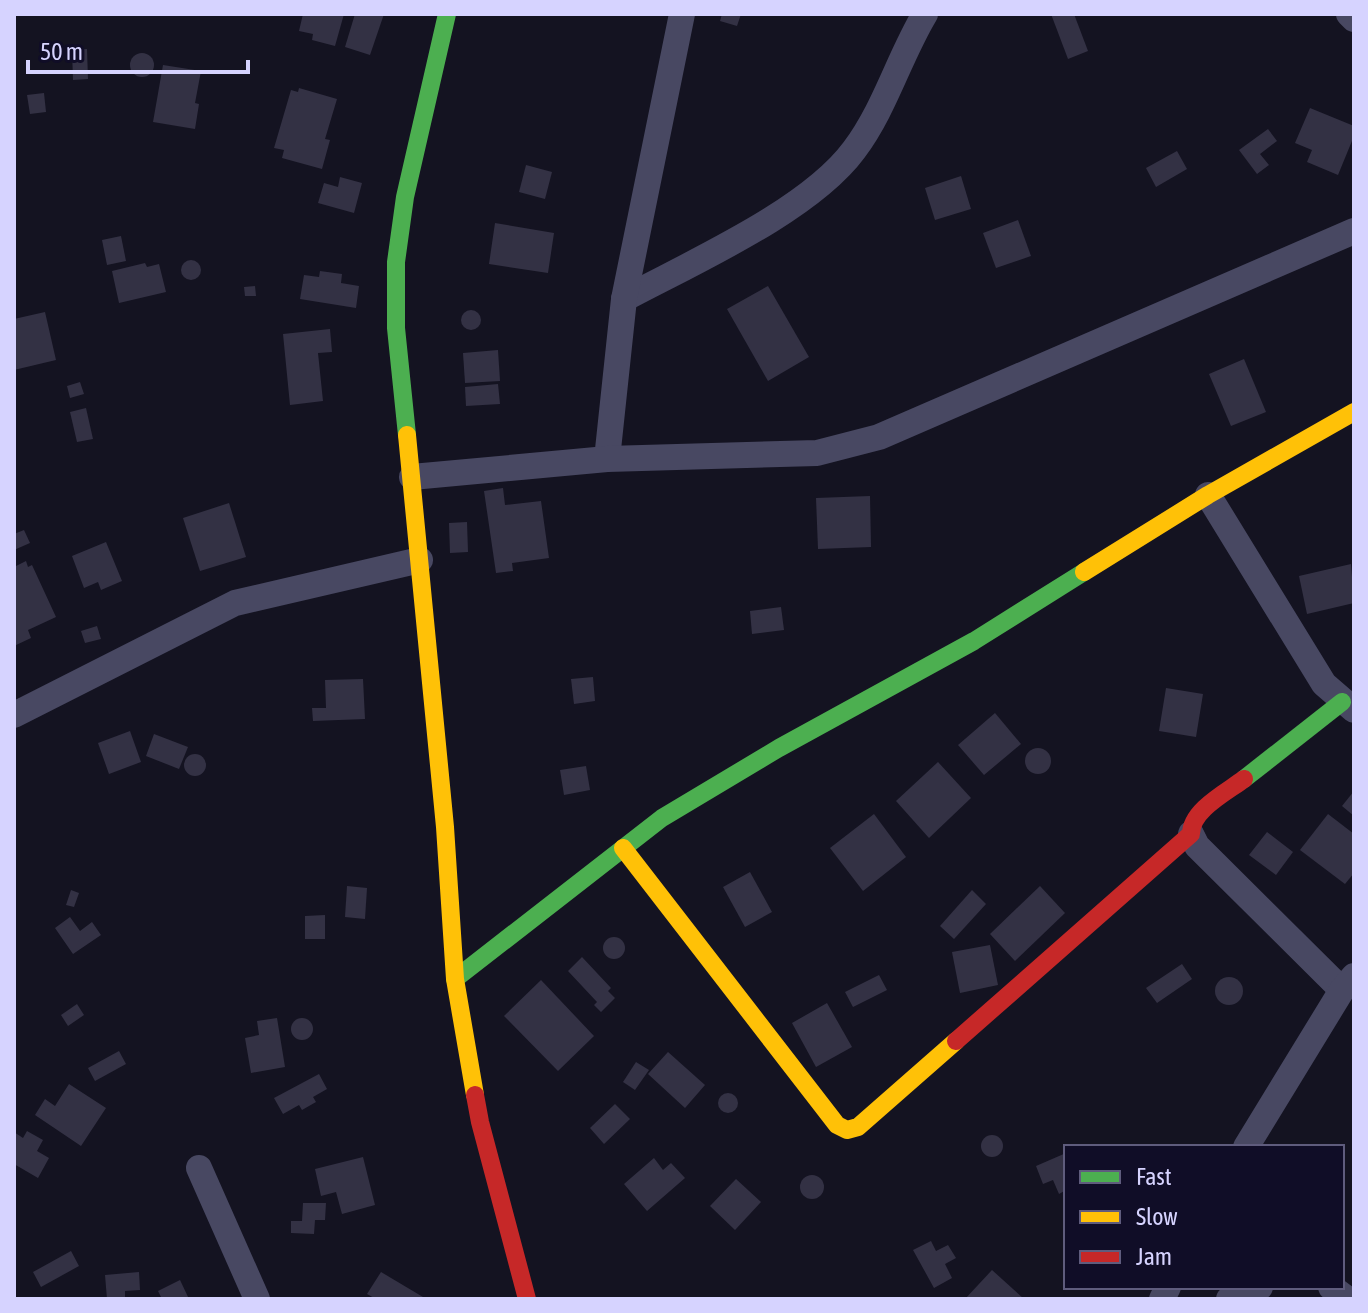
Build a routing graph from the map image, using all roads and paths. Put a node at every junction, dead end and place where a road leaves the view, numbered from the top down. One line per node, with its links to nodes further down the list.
1 (447, 14): 10 (street)
2 (682, 14): 7 (street)
3 (925, 14): 7 (street)
4 (1349, 14): 5 (street)
5 (1354, 19)
6 (1354, 231): 9 (street)
7 (624, 299): 9 (street)
8 (1354, 412): 11 (street)
9 (607, 459): 10 (street)
10 (412, 477): 12 (street)
11 (1208, 495): 13 (street); 16 (street)
12 (420, 560): 14 (street); 17 (street)
13 (1348, 706): 15 (street)
14 (14, 715)
15 (1191, 834): 16 (street); 18 (street)
16 (623, 848): 17 (street)
17 (455, 979): 23 (street)
18 (1348, 983): 19 (street)
19 (1247, 1145)
20 (199, 1168): 22 (street)
21 (1255, 1289): 24 (street)
22 (257, 1299)
23 (527, 1299)
24 (1229, 1299)

